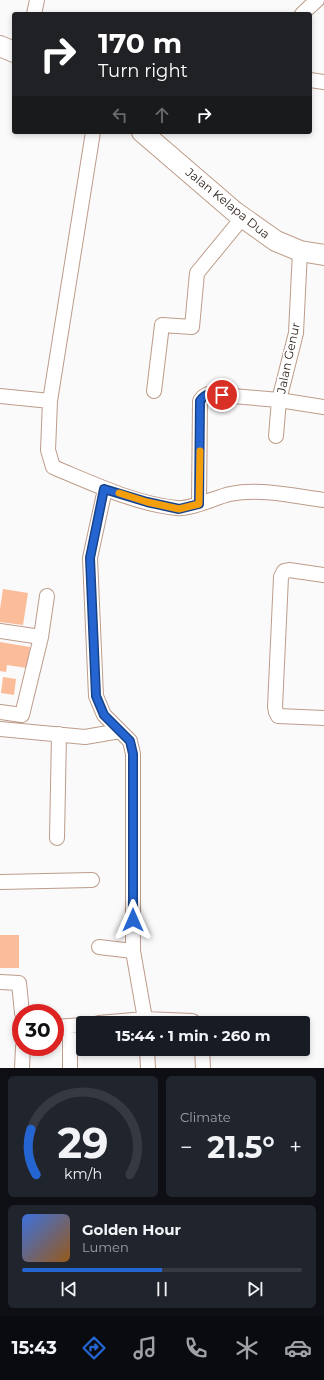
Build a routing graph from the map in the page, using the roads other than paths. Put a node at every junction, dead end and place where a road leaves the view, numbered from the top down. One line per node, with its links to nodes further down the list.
1 (37, 0): 3 (street)
2 (317, 0): 4 (street)
3 (34, 12)
4 (304, 12)
5 (0, 46): 6 (main road)
6 (12, 51)
7 (312, 80): 8 (street)
8 (324, 82)
9 (94, 134): 17 (street)
10 (144, 134): 11 (main road, Jalan Kelapa Dua)
11 (243, 217): 12 (main road, Jalan Kelapa Dua); 14 (street)
12 (300, 251): 13 (main road, Jalan Kelapa Dua); 16 (street, Jalan Genur)
13 (324, 255)
14 (154, 391)
15 (0, 396): 17 (street)
16 (279, 400): 18 (street); 19 (street); 22 (street, Jalan Genur)
17 (50, 401): 20 (street)
18 (324, 407)
19 (276, 436)
20 (104, 489): 22 (street); 30 (street)
21 (324, 500): 22 (street)
22 (199, 504)
23 (324, 575): 28 (street)
24 (47, 596): 26 (street)
25 (0, 631): 26 (street)
26 (41, 637): 27 (street)
27 (0, 712)
28 (324, 718)
29 (0, 729): 31 (street)
30 (120, 731): 31 (street); 36 (street)
31 (59, 734): 32 (street)
32 (57, 838)
33 (92, 880): 34 (street)
34 (0, 882)
35 (99, 947): 36 (street)
36 (133, 951): 39 (street)
37 (0, 982): 38 (street)
38 (21, 1004)
39 (144, 1016)
40 (76, 1025): 41 (street)
41 (64, 1026)
42 (70, 1037): 47 (street)
43 (23, 1056): 46 (street)
44 (147, 1056): 48 (street)
45 (202, 1056): 49 (street)
46 (22, 1068)
47 (70, 1068)
48 (148, 1068)
49 (203, 1068)

